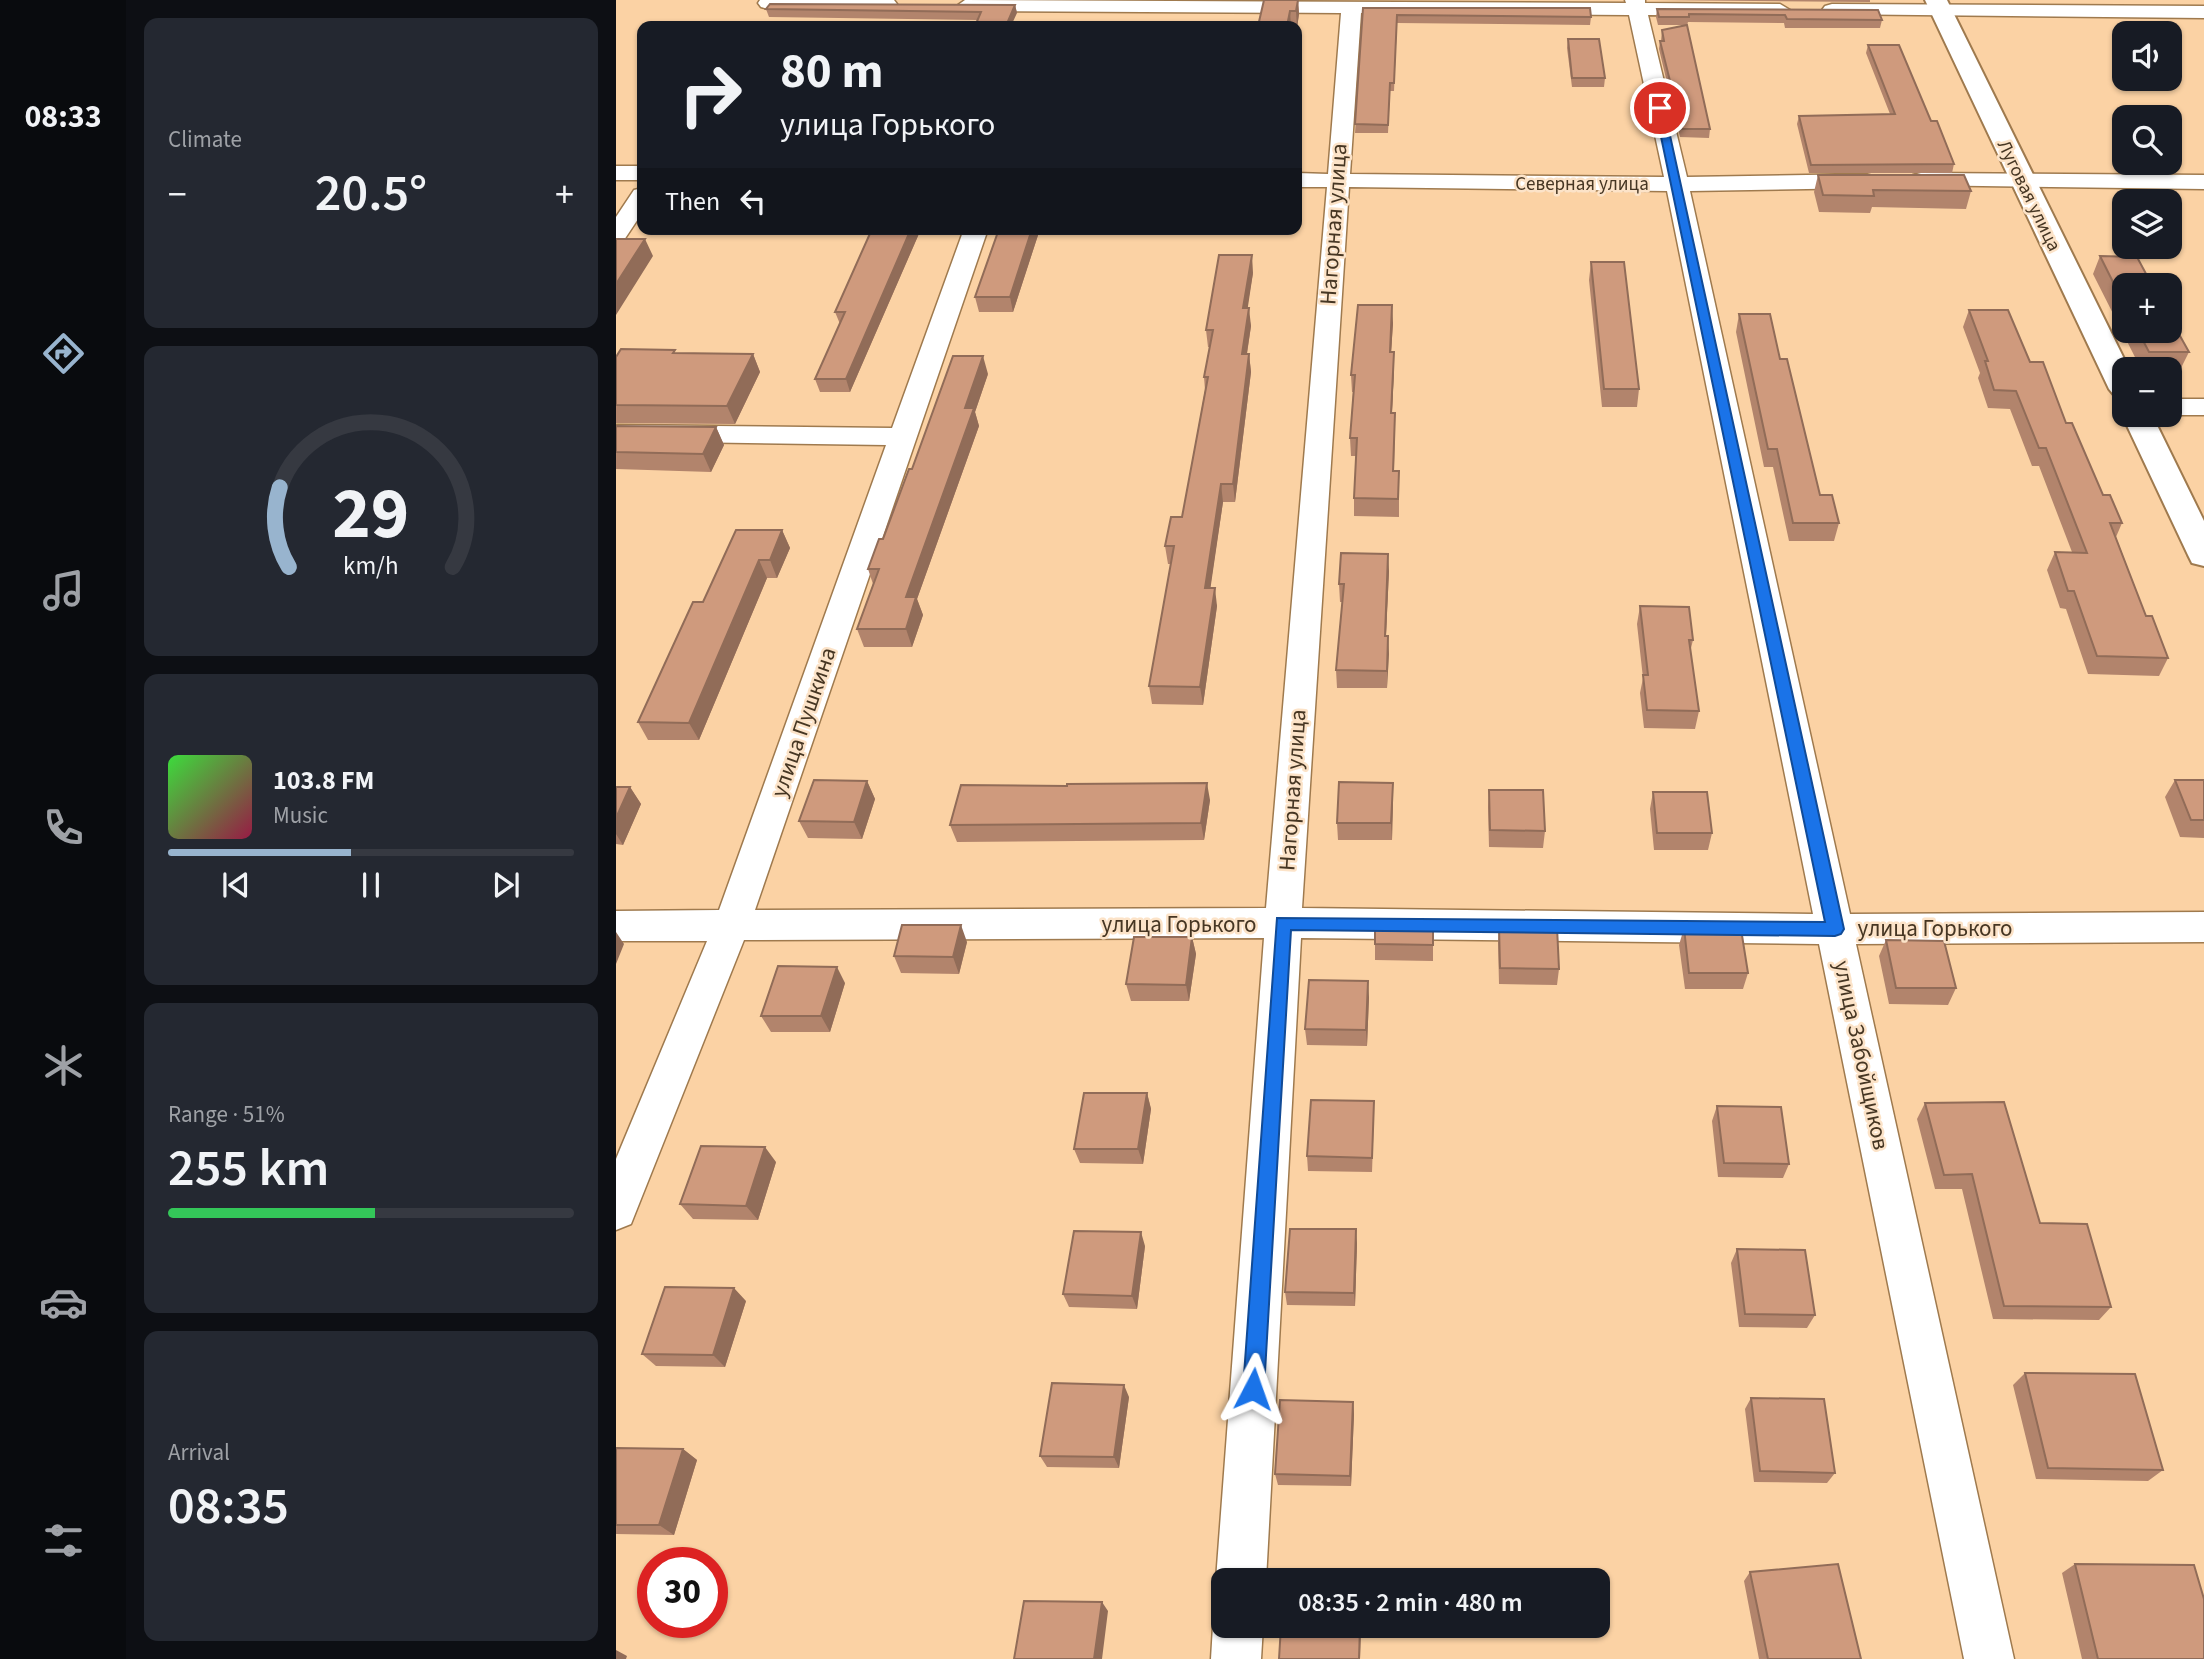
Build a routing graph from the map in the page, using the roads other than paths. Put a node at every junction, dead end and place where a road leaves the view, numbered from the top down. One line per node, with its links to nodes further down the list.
1 (1066, 3): 2 (street); 5 (street); 9 (street)
2 (1351, 4): 3 (street); 14 (street, Нагорная улица)
3 (1636, 4): 7 (street); 16 (street, улица Забойщиков)
4 (903, 5): 6 (street)
5 (944, 5)
6 (767, 6)
7 (1939, 6): 8 (street); 12 (main road, Луговая улица)
8 (2204, 12)
9 (1058, 21)
10 (616, 173): 11 (street)
11 (637, 173)
12 (2021, 178): 15 (street, Северная улица); 16 (street, Северная улица); 20 (main road, Луговая улица)
13 (1302, 180): 14 (street, Северная улица)
14 (1336, 181): 16 (street, Северная улица); 27 (street, Нагорная улица)
15 (2204, 181)
16 (1676, 184): 31 (street, улица Забойщиков)
17 (637, 203): 18 (street)
18 (616, 235)
19 (974, 235): 25 (street, улица Пушкина)
20 (2112, 364)
21 (2182, 407): 22 (street)
22 (2204, 407)
23 (2143, 427): 26 (main road)
24 (616, 433): 25 (street)
25 (904, 437): 29 (street, улица Пушкина)
26 (2204, 555)
27 (1283, 923): 29 (street, улица Горького); 31 (street, улица Горького); 33 (street, Нагорная улица)
28 (616, 926): 29 (street, улица Горького)
29 (731, 927): 32 (street, улица Пушкина)
30 (2204, 927): 31 (street, улица Горького)
31 (1835, 929): 36 (street, улица Забойщиков)
32 (616, 1210)
33 (1242, 1568)
34 (1237, 1638): 35 (street)
35 (1236, 1659)
36 (1989, 1659)

